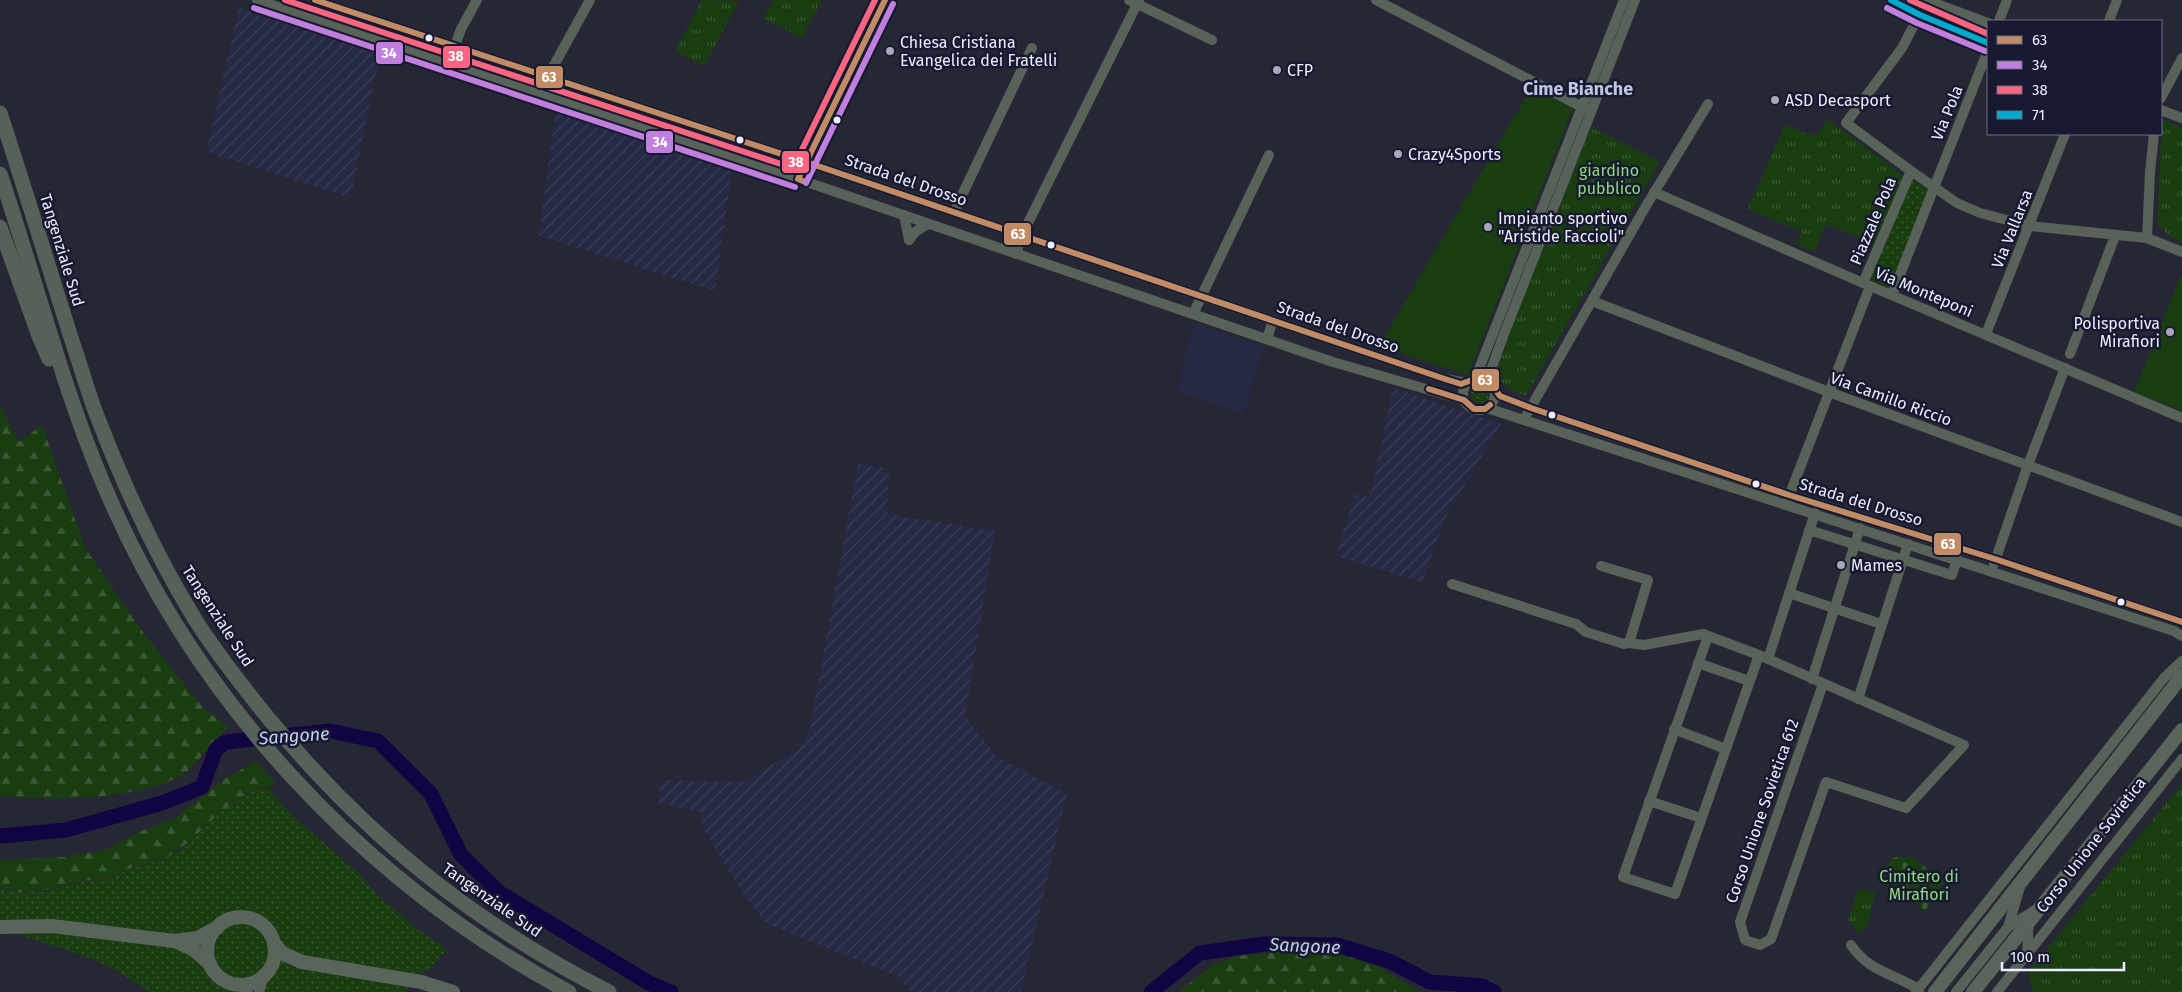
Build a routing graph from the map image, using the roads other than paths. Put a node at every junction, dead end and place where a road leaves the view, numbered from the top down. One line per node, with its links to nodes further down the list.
1 (257, 0): 24 (street, Strada del Drosso)
2 (315, 0): 20 (street, Strada del Drosso)
3 (477, 0): 20 (street)
4 (590, 0): 25 (street)
5 (885, 0): 39 (street)
6 (1376, 0): 28 (street)
7 (1624, 0): 28 (street)
8 (1635, 0): 28 (street)
9 (1891, 0): 14 (street)
10 (1927, 0): 14 (street); 17 (street)
11 (2007, 0): 15 (street)
12 (2117, 0): 16 (street)
13 (1135, 1): 18 (street); 50 (street)
14 (1920, 15): 19 (street); 40 (street)
15 (1998, 20)
16 (2109, 20)
17 (1987, 23)
18 (1212, 40)
19 (1987, 42)
20 (455, 45): 24 (street); 25 (street, Strada del Drosso)
21 (1032, 48): 45 (street)
22 (1987, 53): 43 (street, Via Pola)
23 (2182, 58): 26 (street)
24 (448, 63): 35 (street, Strada del Drosso)
25 (548, 76): 32 (street, Strada del Drosso)
26 (2162, 98)
27 (1708, 104): 44 (street)
28 (1587, 109): 65 (street); 66 (street)
29 (2162, 110): 31 (street)
30 (0, 113): 132 (highway, Tangenziale Sud)
31 (2182, 118)
32 (681, 120): 35 (street); 36 (street, Strada del Drosso)
33 (2065, 135): 48 (street, Via Vallarsa)
34 (2154, 135): 52 (street)
35 (674, 138): 38 (street, Strada del Drosso)
36 (751, 144): 38 (street); 39 (street, Strada del Drosso)
37 (1269, 155): 56 (street)
38 (744, 161): 42 (street, Strada del Drosso)
39 (806, 162): 42 (street); 45 (street, Strada del Drosso)
40 (1911, 172): 43 (street); 55 (street, Piazzale Pola)
41 (0, 174): 74 (highway)
42 (798, 179): 46 (street, Strada del Drosso)
43 (1934, 187): 48 (street); 57 (street)
44 (1654, 192): 55 (street, Via Monteponi); 58 (street)
45 (954, 212): 50 (street, Strada del Drosso)
46 (904, 215): 47 (street, Strada del Drosso); 47 (street, Strada del Drosso)
47 (928, 224): 54 (street, Strada del Drosso)
48 (2030, 226): 51 (street); 61 (street, Via Vallarsa)
49 (0, 227): 74 (highway)
50 (1022, 235): 54 (street); 56 (street, Strada del Drosso)
51 (2115, 236): 52 (street); 63 (street)
52 (2147, 238): 53 (street)
53 (2182, 252)
54 (1016, 254): 59 (street, Strada del Drosso)
55 (1867, 284): 57 (street, Via Monteponi); 68 (street, Piazzale Pola)
56 (1200, 295): 59 (street); 60 (street, Strada del Drosso)
57 (1892, 295): 61 (street, Via Monteponi)
58 (1592, 301): 68 (street, Via Camillo Riccio); 71 (street)
59 (1193, 314): 62 (street, Strada del Drosso)
60 (1273, 320): 62 (street); 65 (street, Strada del Drosso)
61 (1986, 334): 64 (street, Via Monteponi)
62 (1267, 339): 69 (street, Strada del Drosso)
63 (2070, 354)
64 (2065, 368): 72 (street, Via Monteponi); 75 (street)
65 (1471, 381): 66 (street); 69 (street)
66 (1488, 381): 67 (street)
67 (1495, 392): 70 (street); 71 (street, Strada del Drosso)
68 (1829, 392): 75 (street, Via Camillo Riccio); 76 (street, Piazzale Pola)
69 (1464, 400): 70 (street)
70 (1487, 408): 73 (street, Strada del Drosso)
71 (1531, 408): 73 (street); 76 (street, Strada del Drosso)
72 (2182, 418)
73 (1523, 419): 76 (street, Strada del Drosso)
74 (82, 430): 131 (highway)
75 (2028, 465): 78 (street, Via Camillo Riccio); 85 (street)
76 (1788, 500): 77 (street, Strada del Drosso); 85 (street, Strada del Drosso)
77 (1815, 513): 79 (street, Strada del Drosso); 80 (street, Strada del Drosso)
78 (2182, 522)
79 (1860, 528): 81 (street, Strada del Drosso); 82 (street, Strada del Drosso)
80 (1810, 530): 81 (street); 89 (street, Strada del Drosso)
81 (1855, 544): 83 (street); 90 (street, Strada del Drosso)
82 (1908, 544): 83 (street, Strada del Drosso); 84 (street, Strada del Drosso)
83 (1903, 559): 84 (street); 92 (street, Strada del Drosso)
84 (1957, 559): 87 (street, Strada del Drosso)
85 (1995, 559): 87 (street); 91 (street, Strada del Drosso)
86 (1601, 566): 95 (street)
87 (1992, 570): 94 (street, Strada del Drosso)
88 (1452, 584): 95 (street, Corso Unione Sovietica 612)
89 (1789, 593): 90 (street); 96 (street, Strada del Drosso)
90 (1835, 609): 92 (street); 100 (street, Strada del Drosso)
91 (2182, 622)
92 (1881, 624): 103 (street, Strada del Drosso)
93 (1708, 636): 95 (street, Corso Unione Sovietica 612); 96 (street, Corso Unione Sovietica 612); 98 (street)
94 (2182, 636)
95 (1629, 642)
96 (1761, 660): 100 (street, Corso Unione Sovietica 612); 101 (street)
97 (2182, 661): 108 (street)
98 (1698, 663): 101 (street); 104 (street)
99 (2182, 676): 109 (main road, Corso Unione Sovietica)
100 (1812, 679): 102 (street, Corso Unione Sovietica 612)
101 (1749, 681): 106 (street)
102 (1823, 684): 103 (street, Corso Unione Sovietica 612); 103 (street, Corso Unione Sovietica 612)
103 (1858, 700)
104 (1674, 729): 106 (street); 110 (street)
105 (2182, 730): 113 (main road, Corso Unione Sovietica)
106 (1726, 749): 111 (street)
107 (2182, 759): 122 (street, Corso Unione Sovietica)
108 (2092, 769): 109 (street, Corso Unione Sovietica); 118 (street)
109 (2109, 770): 112 (main road, Corso Unione Sovietica)
110 (1649, 801): 111 (street); 111 (street)
111 (1701, 818)
112 (2022, 882): 117 (street); 123 (main road, Corso Unione Sovietica)
113 (2040, 907): 114 (main road, Corso Unione Sovietica); 117 (street)
114 (2029, 920): 122 (street, Corso Unione Sovietica); 135 (main road, Corso Unione Sovietica)
115 (0, 927): 119 (main road)
116 (218, 927): 119 (main road); 120 (main road); 125 (main road)
117 (2008, 927): 134 (street)
118 (1960, 936): 123 (street); 128 (street)
119 (174, 941): 125 (main road)
120 (274, 943): 124 (main road); 126 (main road)
121 (1850, 945): 128 (street)
122 (2027, 954): 136 (street, Corso Unione Sovietica)
123 (1964, 955): 133 (main road, Corso Unione Sovietica)
124 (302, 962): 126 (main road); 130 (main road)
125 (210, 964): 127 (main road)
126 (266, 974): 127 (main road); 129 (street)
127 (245, 988)
128 (1918, 991)
129 (259, 992)
130 (453, 992)
131 (569, 992)
132 (609, 992)
133 (1935, 992)
134 (1956, 992)
135 (1973, 992)
136 (1997, 992)

